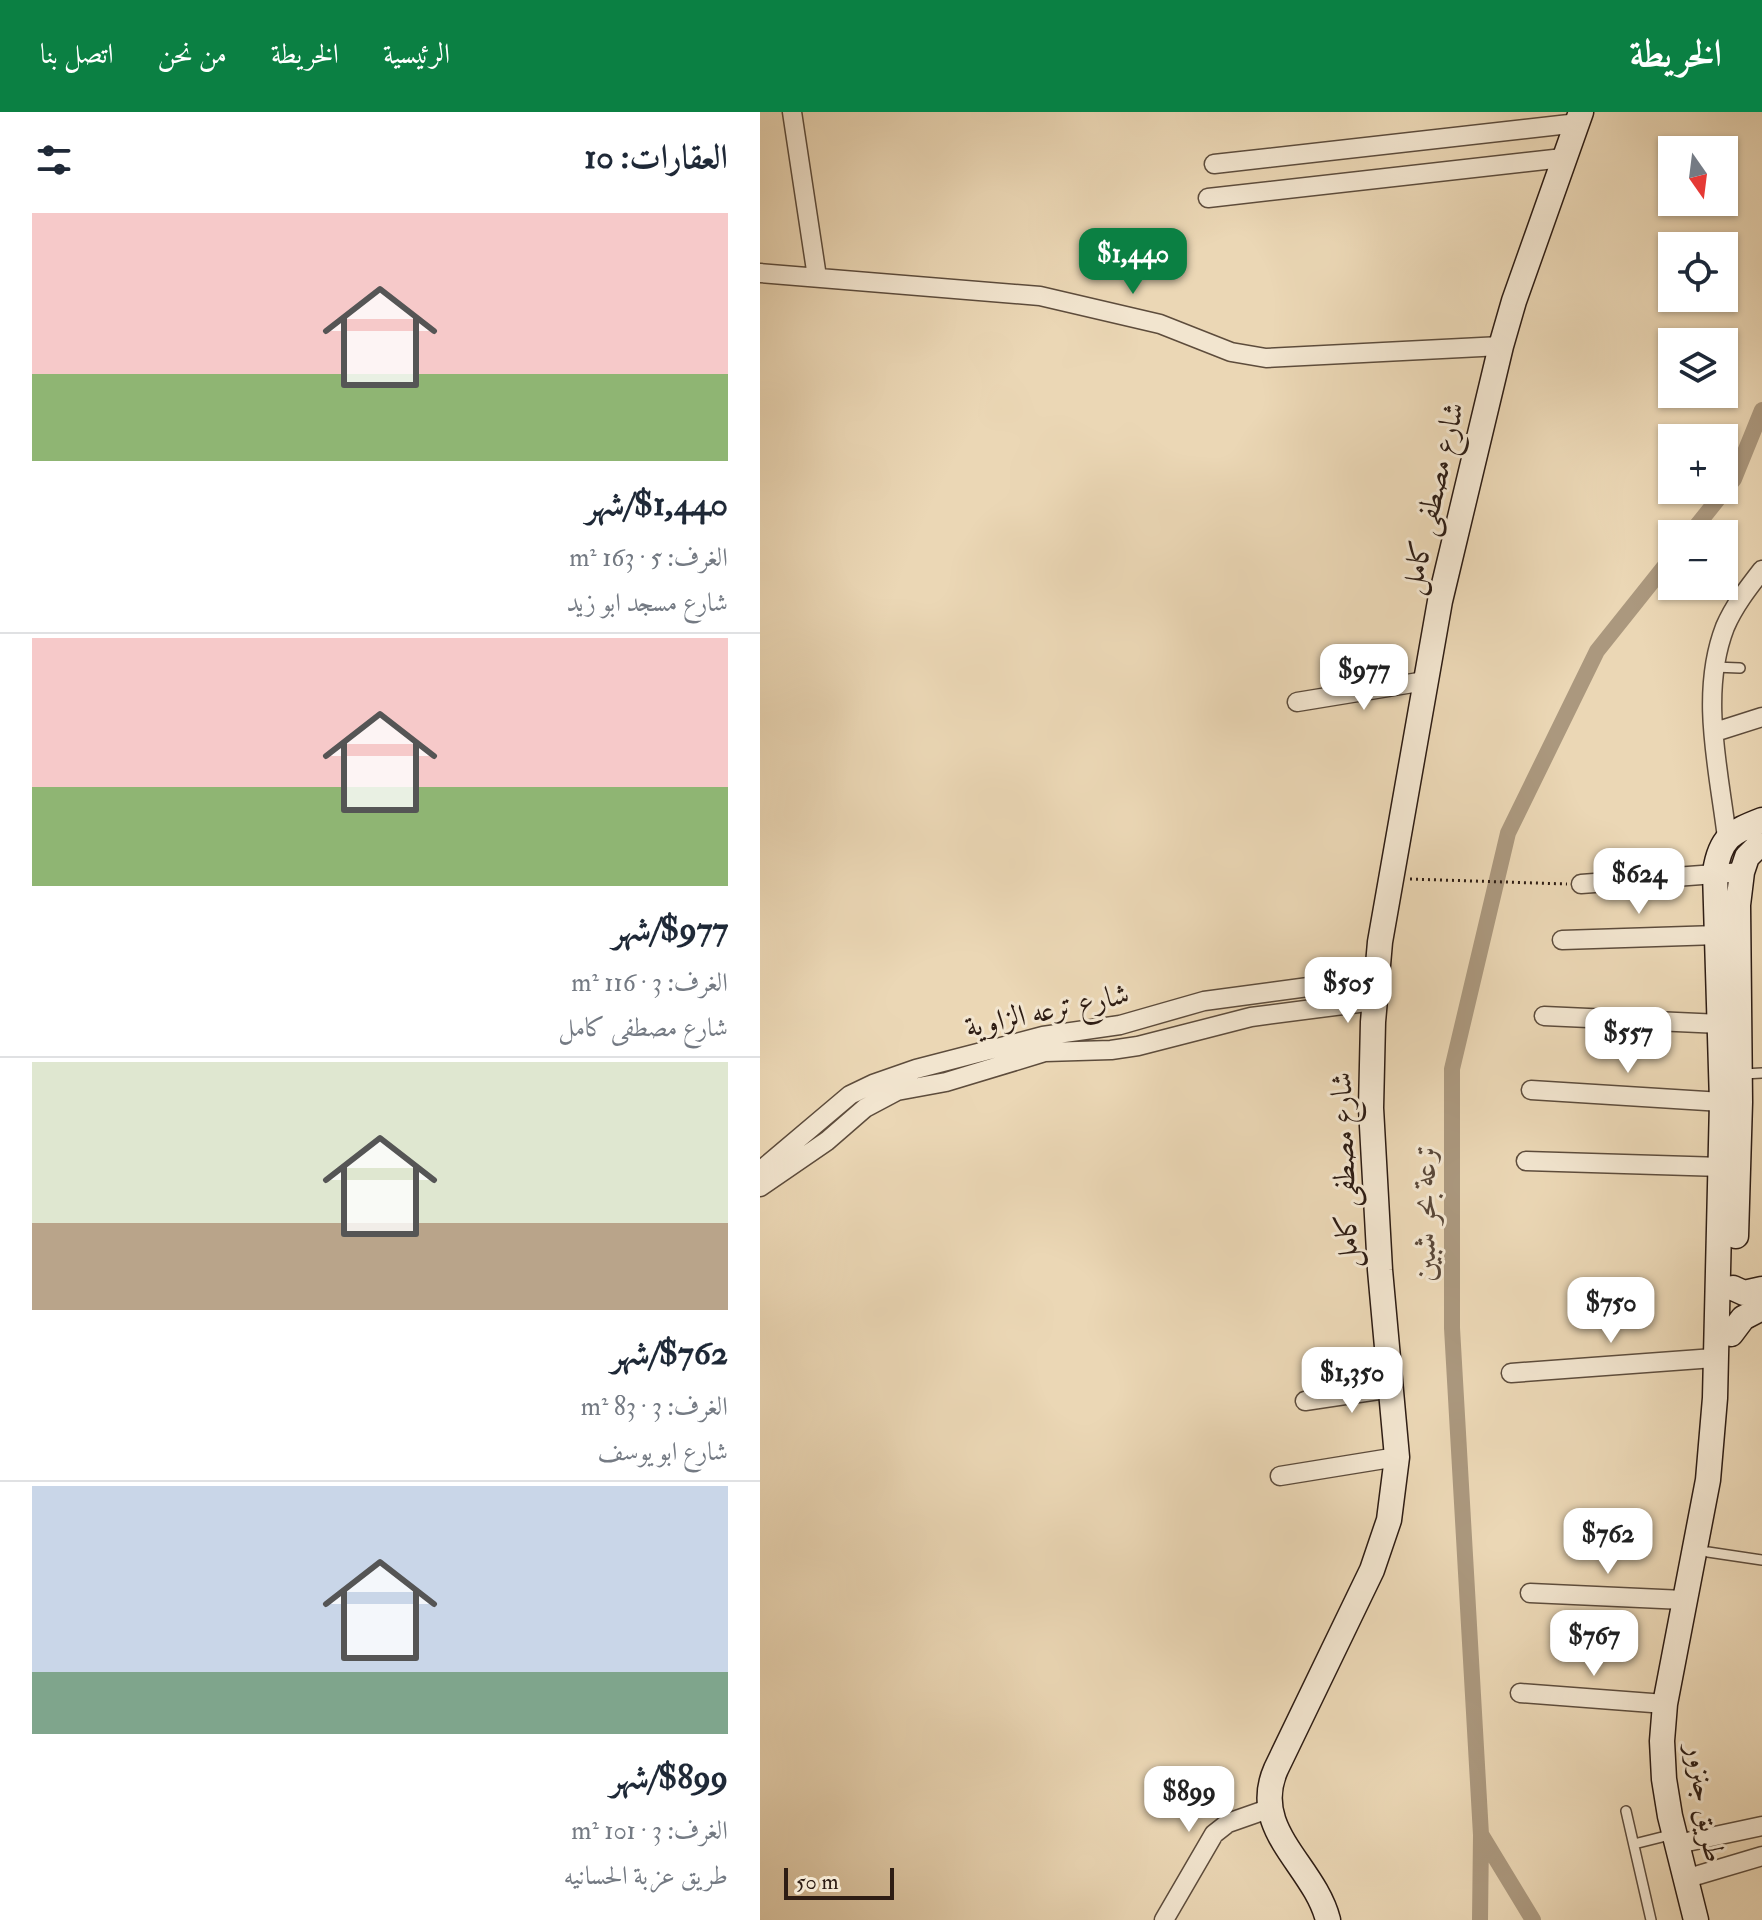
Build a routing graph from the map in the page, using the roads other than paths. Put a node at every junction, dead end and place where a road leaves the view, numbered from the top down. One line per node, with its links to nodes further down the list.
1 (792, 112): 7 (street)
2 (1580, 117): 3 (main road, شارع مصطفى كامل); 4 (street)
3 (1563, 158): 5 (street); 8 (main road, شارع مصطفى كامل)
4 (1214, 164)
5 (1208, 198)
6 (760, 273): 7 (street)
7 (817, 277): 8 (street)
8 (1501, 346): 14 (main road, شارع مصطفى كامل)
9 (1762, 570): 11 (street)
10 (1762, 598): 11 (street)
11 (1737, 604): 12 (street)
12 (1714, 667): 13 (lane); 17 (street)
13 (1740, 668)
14 (1425, 681): 15 (street); 25 (main road, شارع مصطفى كامل)
15 (1297, 702)
16 (1762, 717): 17 (street)
17 (1715, 732): 19 (street)
18 (1762, 820): 19 (main road)
19 (1727, 838): 21 (main road, طريق جنزور)
20 (1750, 857): 21 (street); 28 (main road, طريق جنزور)
21 (1715, 872): 22 (street); 23 (main road, طريق جنزور)
22 (1581, 884)
23 (1718, 935): 24 (street); 27 (main road, طريق جنزور)
24 (1562, 940)
25 (1374, 990): 33 (street, شارع ترعه الزاوية); 34 (street, شارع ترعه الزاوية); 41 (main road, شارع مصطفى كامل)
26 (1544, 1016): 27 (street)
27 (1721, 1024): 30 (main road, طريق جنزور)
28 (1751, 1074): 35 (main road, طريق جنزور)
29 (1531, 1090): 30 (street)
30 (1722, 1102): 32 (main road, طريق جنزور)
31 (1526, 1161): 32 (street)
32 (1722, 1167): 39 (main road, طريق جنزور)
33 (760, 1171)
34 (760, 1187)
35 (1733, 1288): 36 (main road); 38 (main road, طريق جنزور)
36 (1762, 1289)
37 (1762, 1308): 38 (main road)
38 (1731, 1334): 45 (main road, طريق جنزور)
39 (1714, 1358): 40 (street); 48 (main road, طريق جنزور)
40 (1511, 1373)
41 (1392, 1388): 42 (street); 43 (main road, شارع مصطفى كامل)
42 (1305, 1401)
43 (1397, 1457): 44 (street); 51 (main road, شارع مصطفى كامل)
44 (1280, 1476)
45 (1708, 1552): 46 (lane); 54 (main road, طريق جنزور)
46 (1762, 1560)
47 (1530, 1593): 48 (street)
48 (1684, 1600): 50 (main road, طريق جنزور)
49 (1520, 1693): 50 (street)
50 (1665, 1704): 54 (main road, طريق جنزور)
51 (1268, 1809): 58 (street); 59 (main road)
52 (1626, 1811): 55 (lane)
53 (1762, 1826): 54 (street)
54 (1681, 1838): 55 (lane); 57 (main road, طريق جنزور); 61 (main road, طريق جنزور)
55 (1634, 1844): 60 (lane)
56 (1762, 1856): 57 (street)
57 (1695, 1876): 62 (main road, طريق جنزور)
58 (1164, 1920)
59 (1328, 1920)
60 (1651, 1920)
61 (1696, 1920)
62 (1708, 1920)

